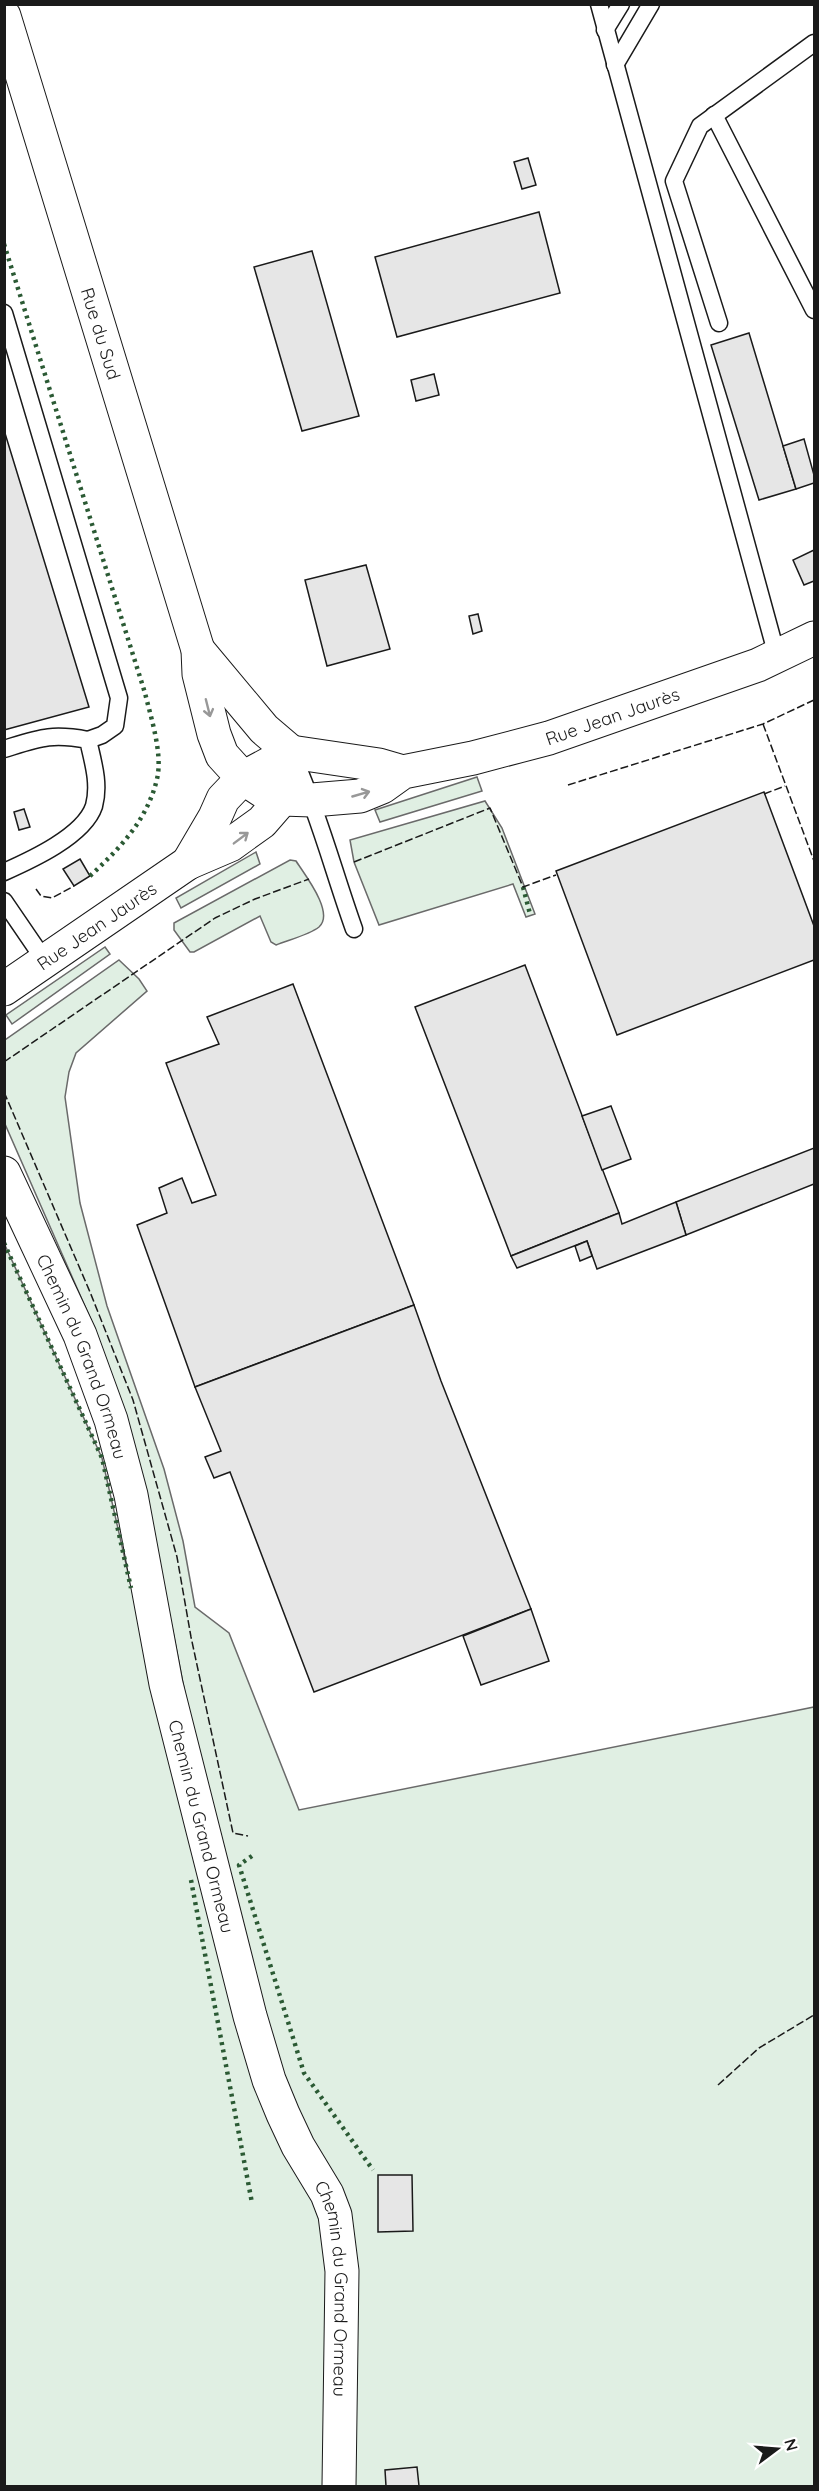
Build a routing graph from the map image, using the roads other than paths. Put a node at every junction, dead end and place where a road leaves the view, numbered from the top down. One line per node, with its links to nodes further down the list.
1 (599, 4): 5 (lane)
2 (621, 4): 5 (lane)
3 (651, 4): 7 (lane)
4 (4, 16): 13 (street, Rue du Sud)
5 (605, 30): 7 (lane)
6 (814, 43): 8 (lane)
7 (615, 65): 14 (lane)
8 (714, 116): 9 (lane); 11 (lane)
9 (814, 310)
10 (4, 313): 15 (lane)
11 (719, 323)
12 (814, 638): 14 (street, Rue Jean Jaurès)
13 (198, 650): 17 (street, Rue du Sud); 19 (street, Rue du Sud, one-way to 19)
14 (777, 656): 18 (street, Rue Jean Jaurès)
15 (88, 740): 16 (lane); 22 (lane)
16 (4, 749)
17 (291, 752): 18 (street, Rue Jean Jaurès); 19 (street); 20 (street)
18 (403, 772): 20 (street, Rue Jean Jaurès, one-way to 18)
19 (229, 777): 20 (street); 21 (street, Rue Jean Jaurès)
20 (297, 800): 21 (street, Rue Jean Jaurès, one-way to 20); 24 (lane)
21 (188, 863): 25 (street, Rue Jean Jaurès)
22 (4, 872)
23 (4, 901): 25 (lane)
24 (354, 929)
25 (45, 961): 26 (street, Rue Jean Jaurès)
26 (4, 989)
27 (4, 1173): 28 (street, Chemin du Grand Ormeau)
28 (339, 2487)

